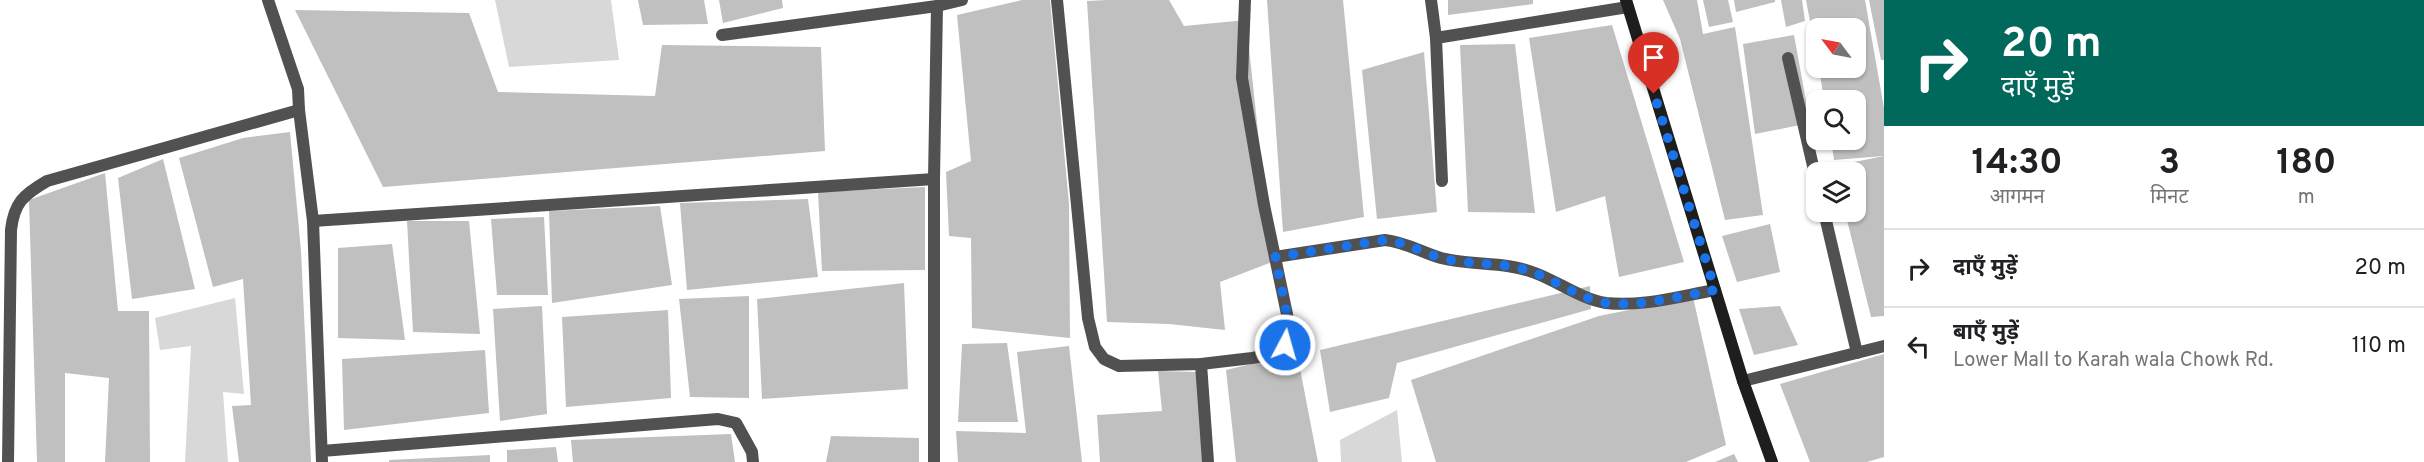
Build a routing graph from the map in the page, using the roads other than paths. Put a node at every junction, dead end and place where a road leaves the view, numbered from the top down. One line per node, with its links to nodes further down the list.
1 (268, 0): 11 (street)
2 (962, 0): 7 (street)
3 (1057, 0): 21 (street)
4 (1245, 0): 17 (street)
5 (1431, 0): 9 (street)
6 (1627, 3): 9 (street); 18 (main road)
7 (937, 6): 8 (street); 13 (street)
8 (722, 35)
9 (1436, 38): 14 (street)
10 (1788, 58): 12 (street)
11 (299, 110): 15 (street); 24 (street)
12 (1812, 162)
13 (934, 179): 15 (street); 26 (street)
14 (1442, 181)
15 (313, 221): 23 (street)
16 (1826, 222): 20 (street)
17 (1275, 257): 18 (street); 21 (street)
18 (1715, 290): 22 (main road)
19 (1884, 346): 20 (street)
20 (1857, 353): 22 (street)
21 (1201, 364): 27 (street)
22 (1743, 381): 28 (main road)
23 (322, 457): 25 (street)
24 (8, 462)
25 (753, 462)
26 (934, 462)
27 (1208, 462)
28 (1772, 462)

